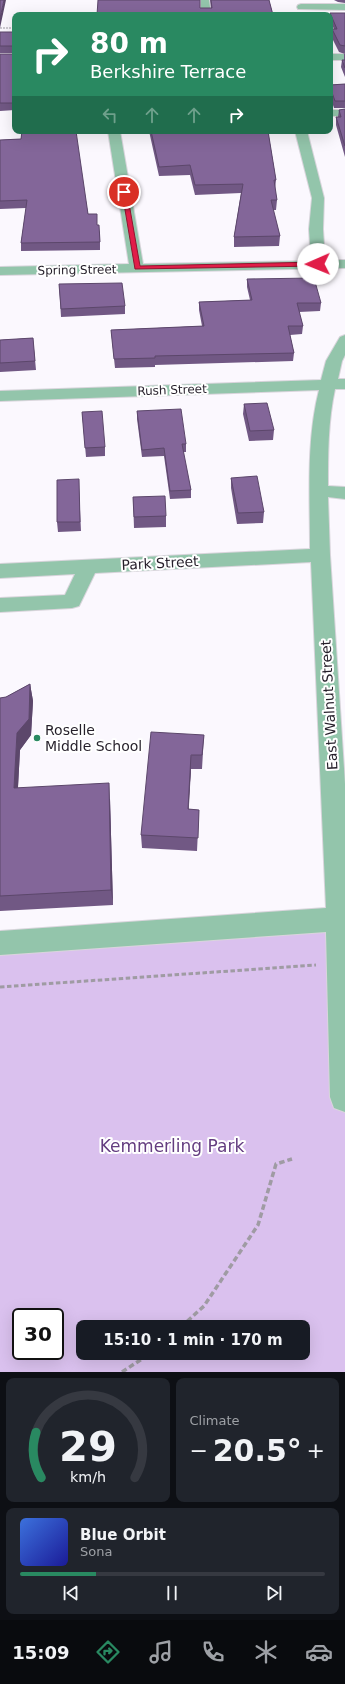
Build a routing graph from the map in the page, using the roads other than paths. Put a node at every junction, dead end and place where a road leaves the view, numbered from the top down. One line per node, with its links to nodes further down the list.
1 (205, 0): 4 (street)
2 (301, 7): 3 (street)
3 (345, 7)
4 (206, 12)
5 (333, 57): 6 (street)
6 (345, 57)
7 (345, 113): 8 (street)
8 (333, 114)
9 (115, 134): 13 (street)
10 (302, 134): 11 (street)
11 (318, 264): 12 (street, Spring Street); 13 (street, Spring Street)
12 (345, 264)
13 (137, 268): 14 (street, Spring Street)
14 (0, 271)
15 (345, 340): 16 (street, East Walnut Street)
16 (336, 384): 17 (street, Rush Street); 18 (street, East Walnut Street)
17 (0, 396)
18 (319, 491): 19 (street); 20 (street, East Walnut Street)
19 (345, 493)
20 (320, 556): 21 (street, Park Street); 24 (street, East Walnut Street)
21 (88, 566): 22 (street, Park Street); 23 (street)
22 (0, 571)
23 (0, 605)
24 (339, 919): 25 (street); 26 (street, East Walnut Street)
25 (0, 943)
26 (345, 1097)

